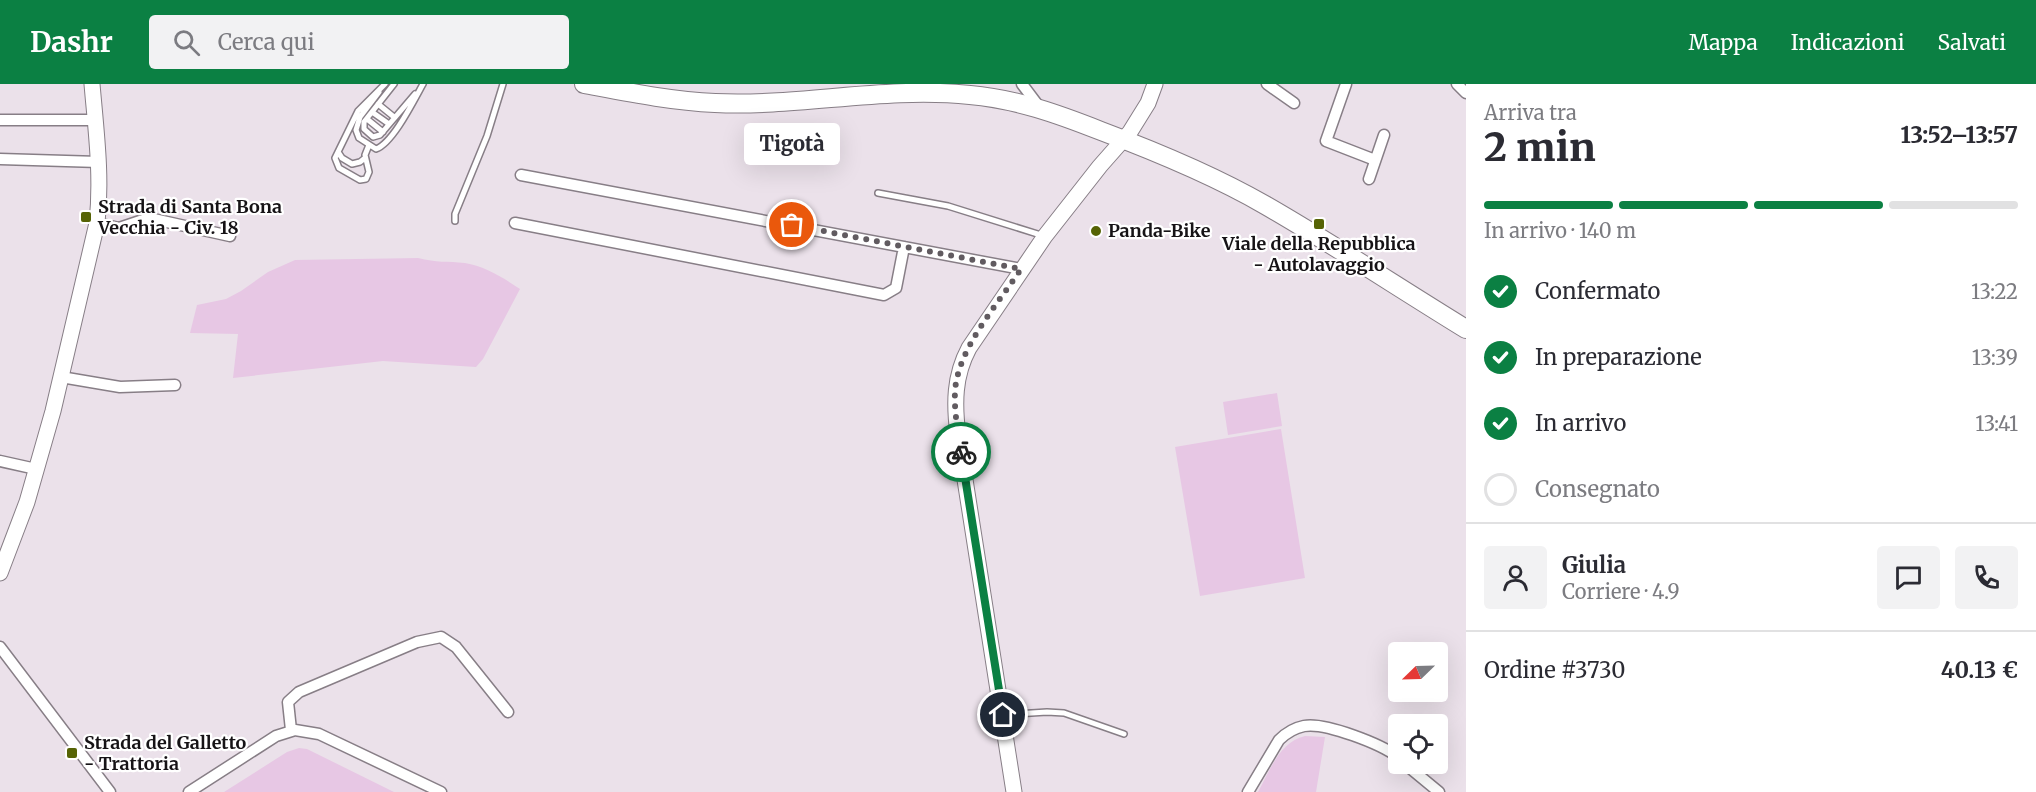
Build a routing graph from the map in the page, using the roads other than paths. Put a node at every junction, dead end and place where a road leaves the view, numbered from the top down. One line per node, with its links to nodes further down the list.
1 (92, 84): 20 (street)
2 (385, 84): 25 (lane); 26 (lane)
3 (394, 84): 14 (lane)
4 (503, 84): 34 (lane)
5 (584, 84): 15 (main road)
6 (1022, 84): 15 (street)
7 (1155, 84): 24 (street)
8 (1267, 84): 13 (street)
9 (1346, 84): 29 (street)
10 (1457, 84): 12 (street)
11 (422, 86): 17 (lane); 25 (lane)
12 (1466, 93)
13 (1294, 103)
14 (378, 104): 16 (lane); 17 (lane)
15 (1040, 108): 24 (main road)
16 (372, 112): 18 (lane); 21 (lane)
17 (394, 117): 21 (lane)
18 (367, 119): 22 (lane); 22 (lane)
19 (0, 120): 20 (street)
20 (95, 120): 30 (street)
21 (389, 124): 22 (lane)
22 (383, 132)
23 (1384, 135): 29 (street)
24 (1124, 139): 38 (street); 41 (main road)
25 (369, 145): 27 (lane)
26 (338, 152): 27 (lane); 27 (lane)
27 (365, 158)
28 (0, 159): 30 (street)
29 (1375, 160): 32 (street)
30 (99, 162): 35 (street)
31 (521, 175): 39 (street)
32 (1369, 179)
33 (878, 192): 38 (lane)
34 (455, 221)
35 (97, 223): 37 (street); 42 (street)
36 (515, 223): 39 (street)
37 (230, 236)
38 (1045, 236): 40 (street)
39 (904, 247): 40 (street)
40 (1021, 269): 49 (street)
41 (1466, 329)
42 (61, 377): 43 (street); 45 (street)
43 (175, 385)
44 (0, 461): 45 (street)
45 (36, 469): 46 (street)
46 (0, 573)
47 (0, 647): 54 (street)
48 (508, 712): 50 (street)
49 (1003, 715): 51 (lane); 57 (street)
50 (291, 730): 55 (street); 56 (street)
51 (1124, 734)
52 (1388, 751): 58 (street)
53 (1417, 774): 59 (street)
54 (110, 792)
55 (189, 792)
56 (441, 792)
57 (1014, 792)
58 (1248, 792)
59 (1439, 792)

